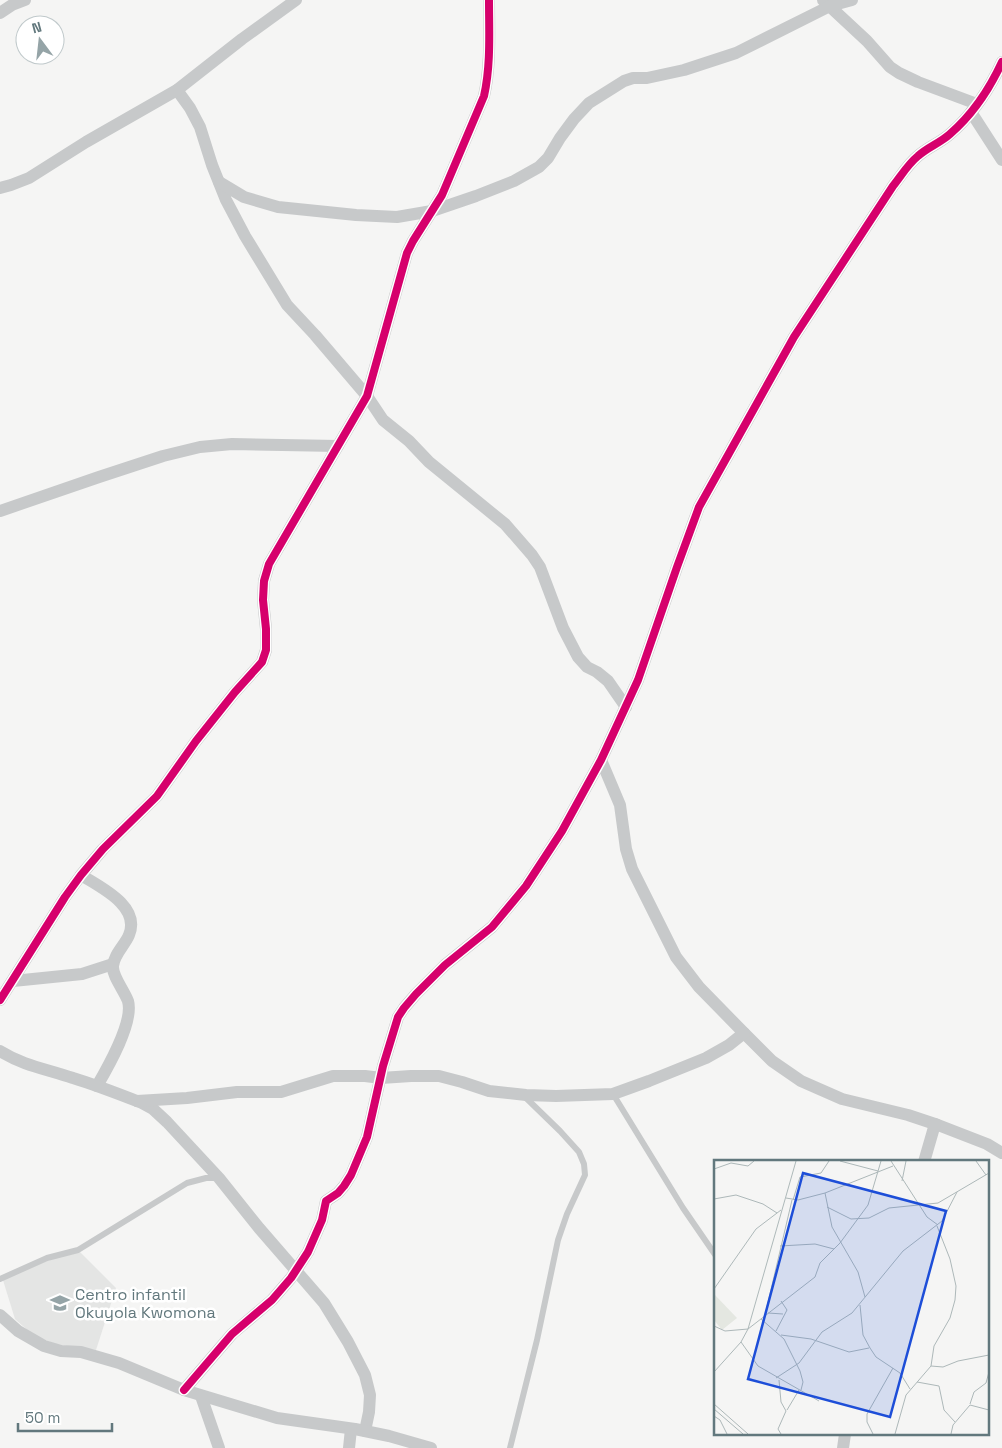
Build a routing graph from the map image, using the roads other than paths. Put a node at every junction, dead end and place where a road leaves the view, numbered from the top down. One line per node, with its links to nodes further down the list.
1 (25, 0): 6 (street)
2 (296, 0): 8 (street)
3 (489, 0): 13 (street)
4 (852, 0): 5 (street)
5 (827, 3): 9 (street); 13 (street)
6 (0, 13)
7 (1002, 62): 9 (street)
8 (177, 90): 11 (street); 12 (street)
9 (974, 108): 10 (street); 17 (street)
10 (1002, 160)
11 (219, 182): 13 (street); 14 (street)
12 (0, 188)
13 (432, 211): 14 (street)
14 (367, 396): 15 (street); 17 (street)
15 (338, 446): 16 (street); 19 (street)
16 (0, 511)
17 (626, 707): 18 (street)
18 (601, 760): 23 (street); 25 (street)
19 (81, 875): 20 (street); 21 (street)
20 (113, 964): 21 (street); 26 (street)
21 (13, 980): 22 (street)
22 (0, 1000)
23 (744, 1033): 28 (street); 30 (street)
24 (0, 1051): 26 (street)
25 (381, 1078): 27 (street); 29 (street); 35 (street)
26 (97, 1086): 29 (street)
27 (522, 1094): 28 (street); 45 (lane)
28 (613, 1094): 34 (lane)
29 (137, 1101): 33 (street)
30 (935, 1124): 31 (street); 32 (street)
31 (1002, 1153)
32 (925, 1160)
33 (219, 1178): 35 (street); 36 (lane)
34 (714, 1253)
35 (296, 1270): 38 (street); 41 (street)
36 (0, 1279)
37 (0, 1315): 38 (street)
38 (184, 1390): 39 (street)
39 (201, 1396): 40 (street); 42 (street)
40 (351, 1429): 41 (street); 43 (street)
41 (365, 1431): 44 (street)
42 (219, 1448)
43 (348, 1448)
44 (431, 1448)
45 (510, 1448)

